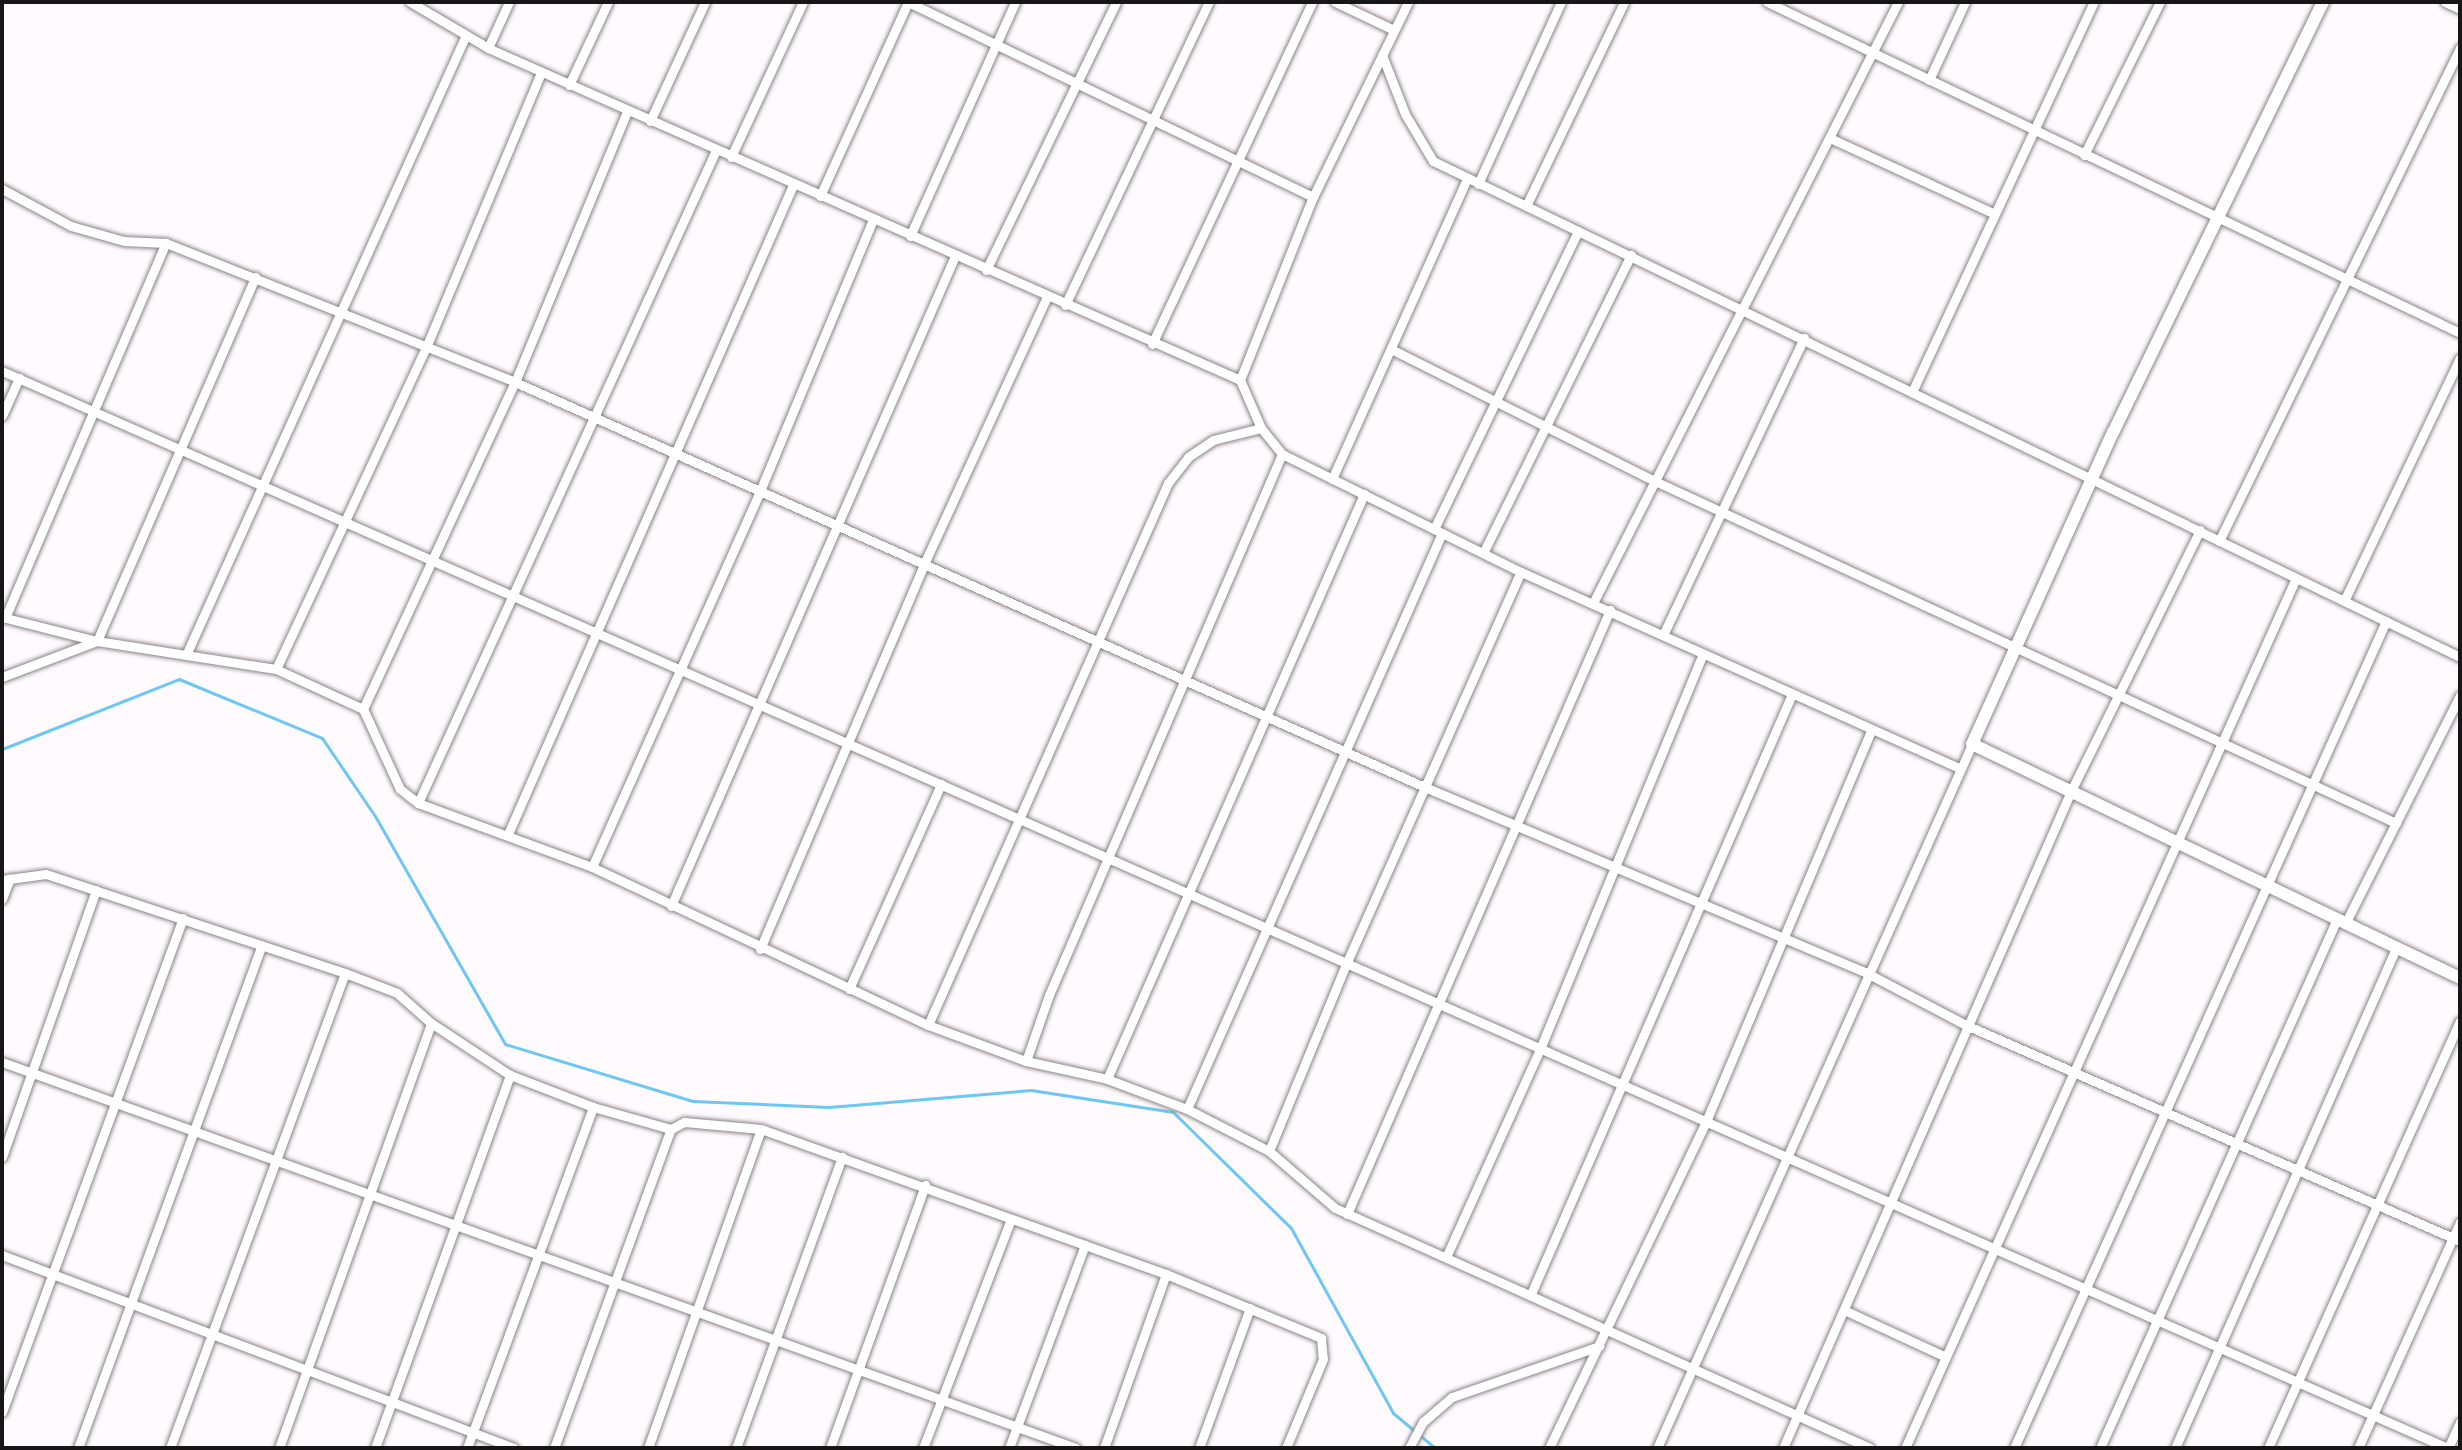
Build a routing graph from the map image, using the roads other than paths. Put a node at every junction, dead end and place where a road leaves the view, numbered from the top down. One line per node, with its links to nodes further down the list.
1 (410, 2): 22 (street)
2 (509, 2): 27 (street)
3 (608, 2): 34 (street)
4 (705, 2): 37 (street)
5 (803, 2): 42 (street)
6 (908, 2): 26 (street); 48 (street)
7 (1015, 2): 26 (street)
8 (1116, 2): 33 (street)
9 (1209, 2): 36 (street)
10 (1312, 2): 43 (street)
11 (1335, 2): 24 (street)
12 (1408, 2): 24 (street)
13 (1561, 2): 45 (street)
14 (1624, 2): 50 (street)
15 (1767, 2): 29 (street)
16 (1898, 2): 29 (street)
17 (1965, 2): 32 (street)
18 (2094, 2): 38 (street)
19 (2160, 2): 41 (street)
20 (2323, 2): 52 (street)
21 (2445, 2): 23 (street)
22 (424, 6): 25 (street)
23 (2460, 9)
24 (1394, 30): 30 (street)
25 (466, 35): 27 (street); 65 (street)
26 (995, 44): 33 (street); 55 (street)
27 (488, 48): 31 (street)
28 (2460, 48): 61 (street)
29 (1875, 54): 32 (street); 39 (street)
30 (1382, 55): 44 (street); 49 (street)
31 (541, 72): 34 (street); 69 (street)
32 (1929, 80): 38 (street)
33 (1077, 83): 36 (street); 59 (street)
34 (569, 85): 35 (street)
35 (627, 111): 37 (street); 75 (street)
36 (1153, 119): 43 (street); 63 (street)
37 (650, 121): 40 (street)
38 (2033, 130): 41 (street); 51 (street)
39 (1832, 139): 51 (street); 64 (street)
40 (716, 150): 42 (street); 80 (street)
41 (2084, 155): 52 (street)
42 (731, 157): 46 (street)
43 (1238, 160): 49 (street); 68 (street)
44 (1467, 178): 45 (street); 70 (street)
45 (1478, 184): 50 (street)
46 (793, 185): 48 (street); 84 (street)
47 (2, 189): 56 (street)
48 (820, 196): 53 (street)
49 (1313, 197): 74 (street)
50 (1526, 206): 54 (street)
51 (1995, 214): 76 (street)
52 (2216, 219): 61 (street); 87 (street)
53 (873, 220): 55 (street); 90 (street)
54 (1578, 231): 57 (street); 77 (street)
55 (910, 236): 58 (street)
56 (166, 243): 60 (street); 78 (street)
57 (1631, 255): 64 (street); 82 (street)
58 (955, 256): 59 (street); 94 (street)
59 (986, 270): 62 (street)
60 (255, 277): 65 (street); 83 (street)
61 (2345, 281): 66 (street); 97 (street)
62 (1047, 297): 63 (street); 100 (street)
63 (1065, 305): 68 (street)
64 (1747, 310): 67 (street); 88 (street)
65 (344, 312): 69 (street); 89 (street)
66 (2460, 333)
67 (1804, 338): 76 (street); 92 (street)
68 (1152, 344): 74 (street)
69 (427, 345): 75 (street); 93 (street)
70 (1391, 349): 77 (street); 86 (street)
71 (2460, 358): 104 (street)
72 (2, 371): 73 (street)
73 (19, 378): 78 (street); 79 (street)
74 (1240, 380): 81 (street)
75 (515, 382): 80 (street); 99 (street)
76 (1912, 392): 87 (street)
77 (1494, 403): 82 (street); 96 (street)
78 (97, 414): 83 (street); 107 (street)
79 (2, 416)
80 (597, 419): 84 (street); 103 (street)
81 (1261, 428): 85 (street); 111 (street)
82 (1545, 428): 88 (street); 98 (street)
83 (180, 450): 89 (street); 112 (street)
84 (676, 454): 90 (street); 110 (street)
85 (1282, 454): 86 (street); 120 (street)
86 (1332, 479): 91 (street)
87 (2095, 481): 95 (street); 113 (street)
88 (1657, 482): 92 (street); 105 (street)
89 (265, 484): 93 (street); 115 (street)
90 (760, 491): 94 (street); 118 (street)
91 (1364, 494): 96 (street); 126 (street)
92 (1724, 513): 109 (street); 113 (street)
93 (348, 521): 99 (street); 117 (street)
94 (837, 525): 100 (street); 124 (street)
95 (2200, 530): 97 (street); 123 (street)
96 (1438, 531): 98 (street); 131 (street)
97 (2219, 541): 102 (street)
98 (1483, 553): 101 (street)
99 (431, 560): 103 (street); 125 (street)
100 (924, 564): 111 (street); 128 (street)
101 (1521, 572): 105 (street); 135 (street)
102 (2296, 578): 104 (street); 129 (street)
103 (513, 596): 110 (street); 137 (street)
104 (2344, 601): 108 (street)
105 (1593, 603): 106 (street)
106 (1610, 610): 109 (street); 140 (street)
107 (4, 618): 112 (street)
108 (2386, 621): 116 (street); 134 (street)
109 (1663, 635): 114 (street)
110 (598, 636): 118 (street); 141 (street)
111 (1099, 638): 120 (street); 138 (street)
112 (97, 641): 115 (street); 119 (street)
113 (2018, 646): 123 (street); 130 (street)
114 (1703, 654): 121 (street); 145 (street)
115 (186, 655): 117 (street)
116 (2460, 657)
117 (276, 669): 125 (street)
118 (680, 670): 124 (street); 144 (street)
119 (2, 677)
120 (1187, 677): 126 (street); 143 (street)
121 (1792, 694): 127 (street); 151 (street)
122 (2460, 695): 139 (street)
123 (2115, 696): 129 (street); 136 (street)
124 (759, 703): 128 (street); 152 (street)
125 (363, 709): 137 (street)
126 (1266, 713): 131 (street); 149 (street)
127 (1871, 730): 132 (street); 156 (street)
128 (849, 741): 133 (street); 159 (street)
129 (2219, 742): 134 (street); 142 (street)
130 (1972, 744): 132 (street); 136 (street)
131 (1346, 751): 135 (street); 155 (street)
132 (1960, 768): 162 (street)
133 (941, 784): 138 (street); 164 (street)
134 (2310, 784): 139 (street); 147 (street)
135 (1427, 788): 140 (street); 160 (street)
136 (2071, 791): 142 (street); 169 (street)
137 (418, 803): 141 (street)
138 (1020, 817): 143 (street); 168 (street)
139 (2396, 823): 154 (street)
140 (1517, 827): 145 (street); 165 (street)
141 (508, 834): 144 (street)
142 (2173, 841): 147 (street); 173 (street)
143 (1108, 857): 149 (street); 171 (street)
144 (592, 867): 152 (street)
145 (1614, 867): 151 (street); 170 (street)
146 (6, 879): 148 (street); 150 (street)
147 (2264, 884): 154 (street); 181 (street)
148 (96, 890): 153 (street); 174 (street)
149 (1190, 891): 155 (street); 176 (street)
150 (2, 899)
151 (1700, 904): 156 (street); 177 (street)
152 (671, 906): 159 (street)
153 (183, 918): 157 (street); 178 (street)
154 (2341, 921): 158 (street); 186 (street)
155 (1269, 925): 160 (street); 180 (street)
156 (1782, 937): 162 (street); 182 (street)
157 (261, 947): 161 (street); 185 (street)
158 (2396, 948): 163 (street); 192 (street)
159 (760, 949): 164 (street)
160 (1347, 962): 165 (street); 187 (street)
161 (345, 973): 167 (street); 188 (street)
162 (1867, 973): 169 (street); 189 (street)
163 (2460, 978)
164 (849, 989): 168 (street)
165 (1437, 1005): 170 (street); 197 (street)
166 (2460, 1021): 196 (street)
167 (431, 1023): 175 (street); 194 (street)
168 (928, 1025): 171 (street)
169 (1966, 1025): 173 (street); 195 (street)
170 (1540, 1049): 177 (street); 206 (street)
171 (1026, 1061): 176 (street)
172 (2, 1062): 174 (street)
173 (2073, 1070): 181 (street); 203 (street)
174 (33, 1074): 178 (street); 190 (street)
175 (510, 1075): 179 (street); 200 (street)
176 (1107, 1079): 180 (street)
177 (1621, 1083): 182 (street); 211 (street)
178 (113, 1103): 185 (street); 207 (street)
179 (593, 1107): 183 (street); 205 (street)
180 (1187, 1109): 187 (street)
181 (2162, 1110): 186 (street); 210 (street)
182 (1707, 1119): 189 (street); 217 (street)
183 (671, 1129): 184 (street); 209 (street)
184 (761, 1129): 191 (street); 215 (street)
185 (196, 1132): 188 (street); 212 (street)
186 (2236, 1142): 192 (street); 216 (street)
187 (1269, 1151): 197 (street)
188 (275, 1156): 194 (street); 218 (street)
189 (1792, 1156): 195 (street); 223 (street)
190 (2, 1157)
191 (842, 1157): 193 (street); 219 (street)
192 (2298, 1168): 196 (street); 221 (street)
193 (925, 1185): 198 (street); 224 (street)
194 (373, 1193): 200 (street); 225 (street)
195 (1892, 1200): 203 (street); 214 (street)
196 (2375, 1204): 201 (street); 226 (street)
197 (1347, 1214): 206 (street)
198 (1011, 1219): 202 (street); 227 (street)
199 (2460, 1222): 201 (street)
200 (457, 1223): 205 (street); 228 (street)
201 (2456, 1240): 231 (street)
202 (1085, 1245): 208 (street); 233 (street)
203 (1996, 1246): 210 (street); 222 (street)
204 (2, 1255): 207 (street)
205 (535, 1255): 209 (street); 234 (street)
206 (1447, 1255): 211 (street)
207 (52, 1273): 212 (street); 229 (street)
208 (1166, 1274): 213 (street); 248 (street)
209 (615, 1283): 215 (street); 241 (street)
210 (2085, 1286): 216 (street); 257 (street)
211 (1531, 1294): 217 (street)
212 (132, 1303): 218 (street); 235 (street)
213 (1250, 1308): 249 (street); 250 (street)
214 (1844, 1310): 222 (street); 230 (street)
215 (699, 1311): 219 (street); 242 (street)
216 (2157, 1319): 221 (street); 258 (street)
217 (1608, 1328): 220 (street); 223 (street)
218 (210, 1336): 225 (street); 236 (street)
219 (775, 1338): 224 (street); 243 (street)
220 (1599, 1346): 251 (street); 252 (street)
221 (2218, 1346): 226 (street); 259 (street)
222 (1946, 1357): 256 (street)
223 (1694, 1368): 230 (street); 253 (street)
224 (859, 1369): 227 (street); 244 (street)
225 (306, 1372): 228 (street); 237 (street)
226 (2297, 1382): 231 (street); 260 (street)
227 (941, 1399): 233 (street); 245 (street)
228 (391, 1402): 234 (street); 238 (street)
229 (2, 1412)
230 (1798, 1415): 254 (street); 255 (street)
231 (2373, 1416): 261 (street); 262 (street)
232 (2460, 1422): 262 (street)
233 (1017, 1427): 246 (street); 247 (street)
234 (472, 1433): 239 (street); 240 (street)
235 (78, 1448)
236 (170, 1448)
237 (279, 1448)
238 (375, 1448)
239 (467, 1448)
240 (514, 1448)
241 (554, 1448)
242 (648, 1448)
243 (736, 1448)
244 (830, 1448)
245 (923, 1448)
246 (1009, 1448)
247 (1076, 1448)
248 (1104, 1448)
249 (1199, 1448)
250 (1286, 1448)
251 (1409, 1448)
252 (1549, 1448)
253 (1657, 1448)
254 (1783, 1448)
255 (1870, 1448)
256 (1905, 1448)
257 (2014, 1448)
258 (2100, 1448)
259 (2175, 1448)
260 (2268, 1448)
261 (2358, 1448)
262 (2448, 1448)

